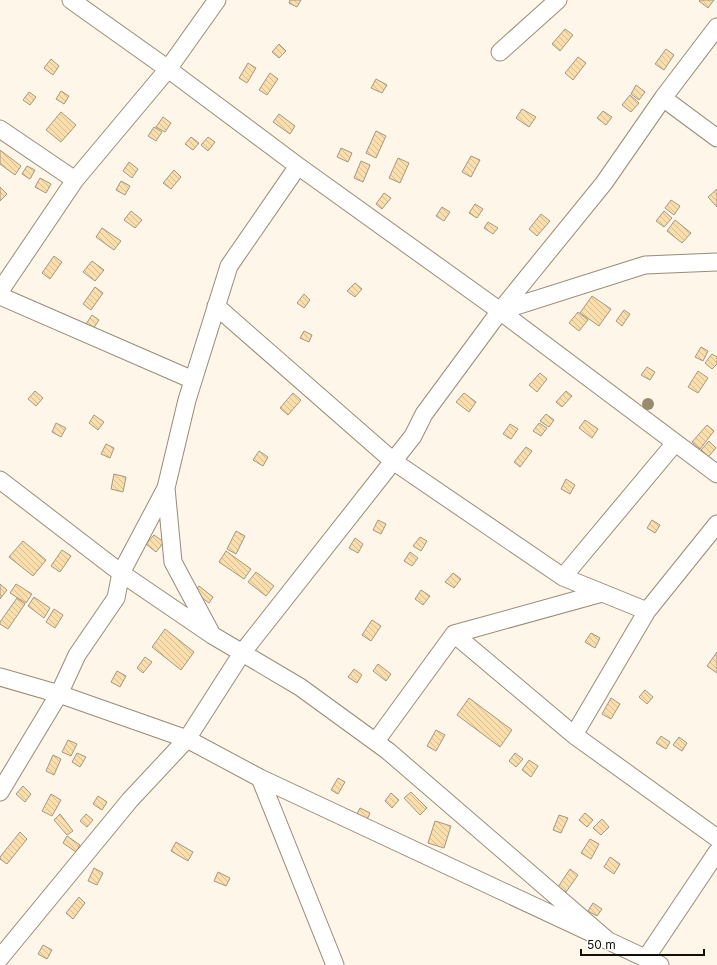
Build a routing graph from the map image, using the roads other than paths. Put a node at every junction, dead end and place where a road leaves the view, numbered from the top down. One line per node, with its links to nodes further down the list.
1 (71, 0): 6 (street)
2 (217, 0): 6 (street)
3 (558, 0): 5 (street)
4 (717, 27): 7 (street)
5 (500, 52)
6 (168, 69): 10 (street); 11 (street)
7 (663, 98): 9 (street); 16 (street)
8 (0, 129): 11 (street)
9 (717, 138)
10 (298, 166): 15 (street); 16 (street)
11 (75, 180): 13 (street)
12 (717, 262): 16 (street)
13 (0, 291)
14 (0, 296): 17 (street)
15 (216, 306): 17 (street); 19 (street)
16 (500, 311): 18 (street); 19 (street)
17 (193, 380): 22 (street)
18 (675, 443): 20 (street); 25 (street)
19 (393, 461): 25 (street); 30 (street)
20 (717, 474)
21 (0, 480): 24 (street)
22 (166, 488): 24 (street); 29 (street)
23 (717, 524): 27 (street)
24 (121, 573): 29 (street); 32 (street)
25 (563, 577): 26 (street)
26 (602, 593): 27 (street); 28 (street)
27 (647, 611): 33 (street)
28 (454, 634): 33 (street); 35 (street)
29 (212, 635): 30 (street)
30 (242, 653): 34 (street); 35 (street)
31 (0, 677): 32 (street)
32 (59, 694): 34 (street); 37 (street)
33 (574, 735): 38 (street)
34 (187, 739): 36 (street); 41 (street)
35 (376, 742): 40 (street)
36 (260, 778): 40 (street); 43 (street)
37 (0, 792)
38 (717, 838)
39 (717, 852): 42 (street)
40 (607, 940): 42 (street)
41 (0, 958)
42 (653, 962)
43 (335, 965)

